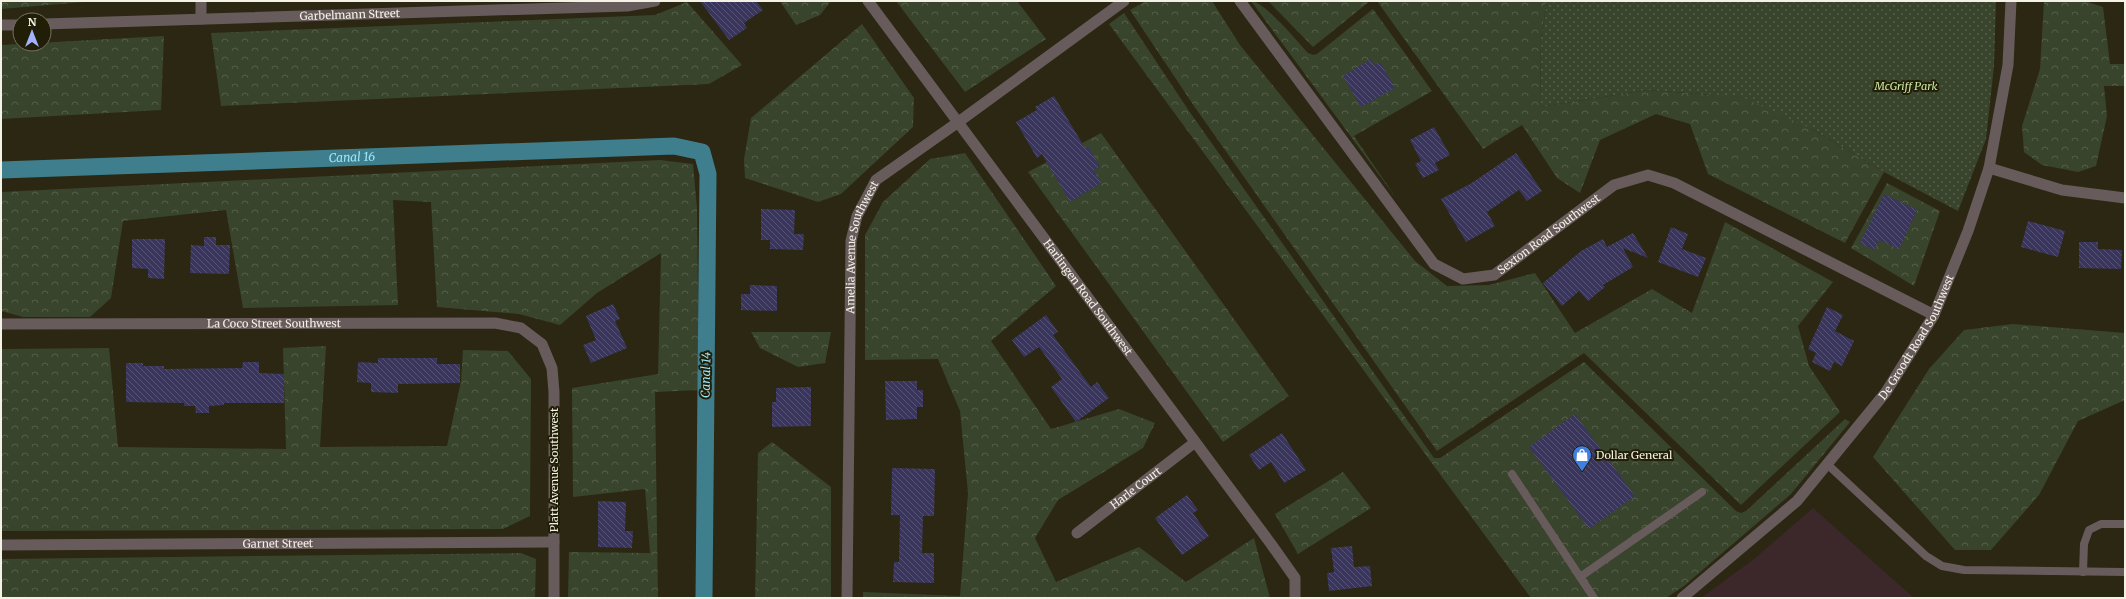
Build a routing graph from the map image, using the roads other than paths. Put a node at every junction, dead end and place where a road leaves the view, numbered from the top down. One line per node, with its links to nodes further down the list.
1 (201, 1): 8 (street)
2 (655, 1): 7 (street, Garbelmann Street)
3 (868, 1): 12 (street, Harlingen Road Southwest)
4 (1124, 1): 12 (street, Amelia Avenue Southwest)
5 (1240, 1): 15 (street, Sexton Road Southwest)
6 (2012, 1): 13 (street, De Groodt Road Southwest)
7 (486, 6): 8 (street, Garbelmann Street)
8 (201, 19): 9 (street, Garbelmann Street)
9 (52, 24)
10 (1, 25): 11 (street)
11 (12, 25)
12 (957, 123): 18 (street, Harlingen Road Southwest); 30 (street, Amelia Avenue Southwest)
13 (1988, 168): 14 (street); 15 (street, De Groodt Road Southwest)
14 (2125, 198)
15 (1934, 315): 19 (street, De Groodt Road Southwest)
16 (1, 324): 17 (street, La Coco Street Southwest)
17 (542, 344): 24 (street, Platt Avenue Southwest)
18 (1194, 443): 23 (street, Harle Court); 31 (street, Harlingen Road Southwest)
19 (1827, 464): 26 (lane); 33 (street, De Groodt Road Southwest)
20 (1512, 474): 28 (lane)
21 (1702, 492): 28 (lane)
22 (2125, 524): 26 (lane)
23 (1077, 533)
24 (554, 542): 25 (street, Garnet Street); 29 (street, Platt Avenue Southwest)
25 (1, 545)
26 (2083, 572): 27 (lane)
27 (2125, 572)
28 (1580, 577): 32 (lane)
29 (554, 598)
30 (847, 598)
31 (1295, 598)
32 (1594, 598)
33 (1682, 598)

